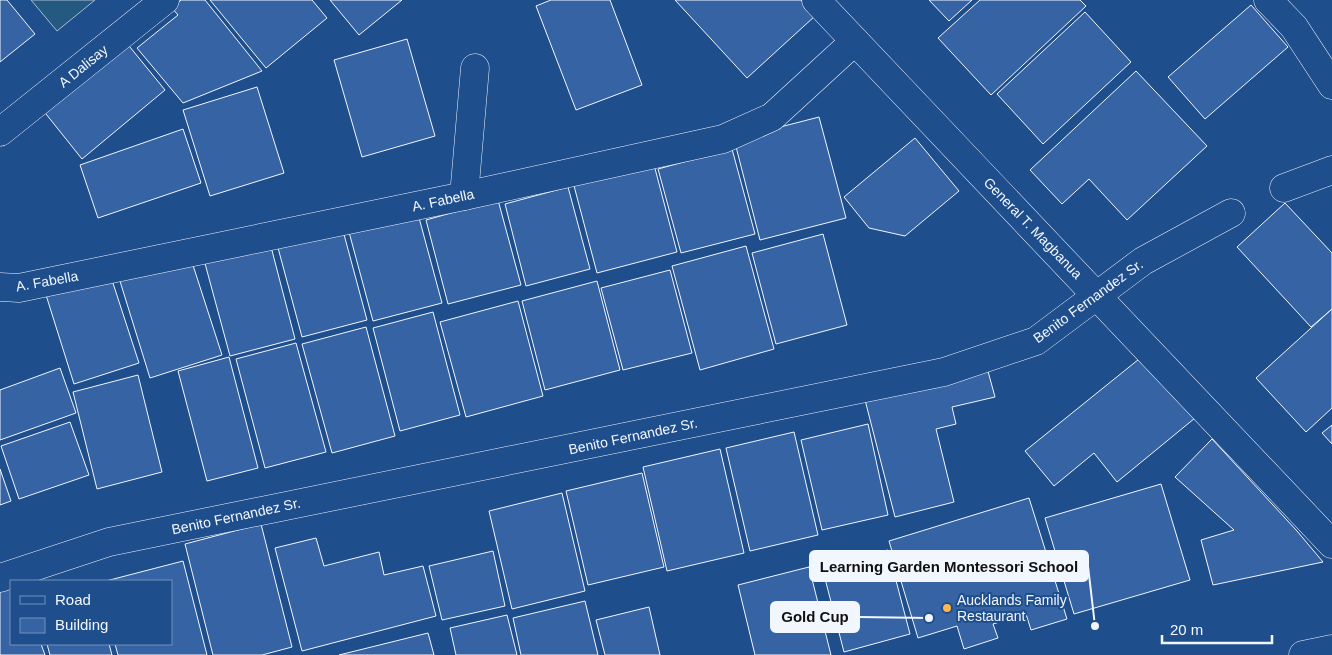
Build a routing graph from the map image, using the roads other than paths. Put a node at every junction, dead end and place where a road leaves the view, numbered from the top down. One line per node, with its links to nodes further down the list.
1 (165, 0): 7 (street, A Dalisay)
2 (816, 0): 4 (street, General T. Magbanua)
3 (1268, 0): 6 (street)
4 (855, 41): 10 (street, A. Fabella); 13 (street, General T. Magbanua)
5 (475, 68): 10 (street)
6 (1332, 85)
7 (0, 132)
8 (1332, 170): 9 (street)
9 (1284, 188)
10 (464, 196): 12 (street, A. Fabella)
11 (1232, 213): 13 (street, Benito Fernandez Sr.)
12 (0, 287)
13 (1096, 294): 14 (street, General T. Magbanua); 15 (street, Benito Fernandez Sr.)
14 (1332, 544)
15 (0, 578)
16 (1332, 649): 17 (street)
17 (1303, 655)

